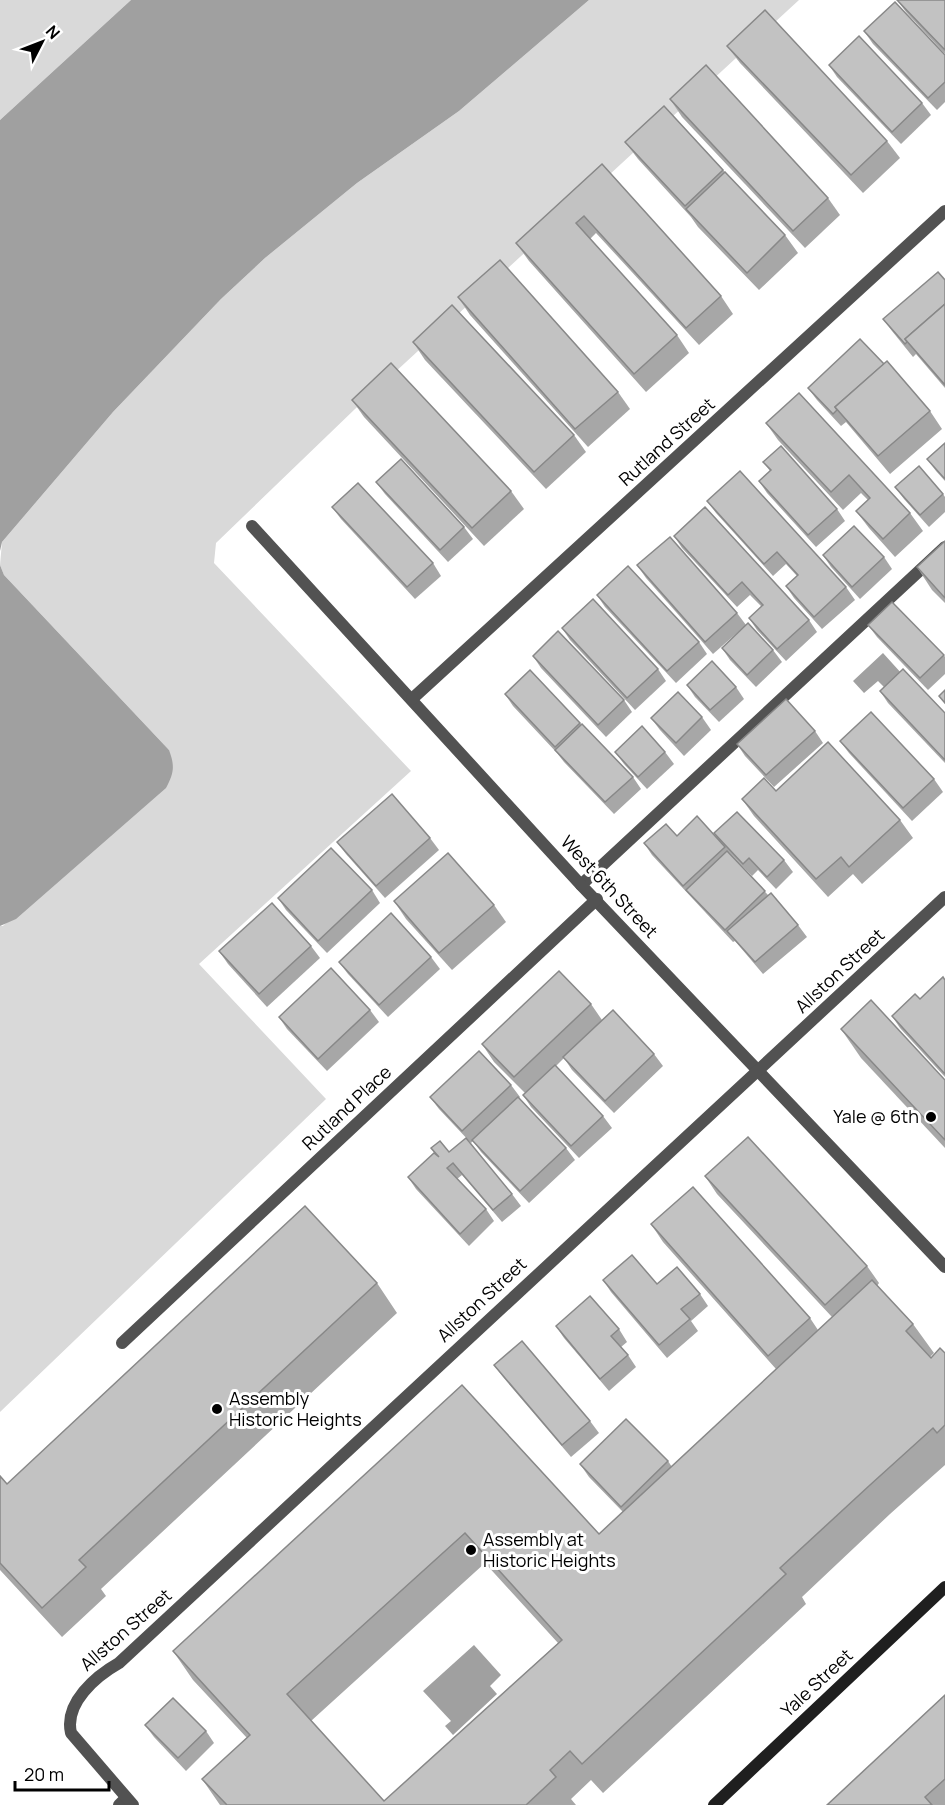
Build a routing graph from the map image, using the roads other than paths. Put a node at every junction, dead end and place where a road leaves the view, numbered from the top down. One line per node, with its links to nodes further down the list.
1 (945, 211): 4 (street, Rutland Street)
2 (252, 526): 4 (street, West 6th Street)
3 (945, 547): 5 (street)
4 (412, 699): 5 (street, West 6th Street)
5 (581, 885): 7 (street, West 6th Street)
6 (945, 897): 8 (street, Allston Street)
7 (597, 899): 8 (street, West 6th Street); 10 (street, Rutland Place)
8 (758, 1072): 9 (street, West 6th Street); 12 (street, Allston Street)
9 (945, 1267)
10 (122, 1343)
11 (945, 1587): 13 (main road, Yale Street)
12 (126, 1803)
13 (714, 1805)

